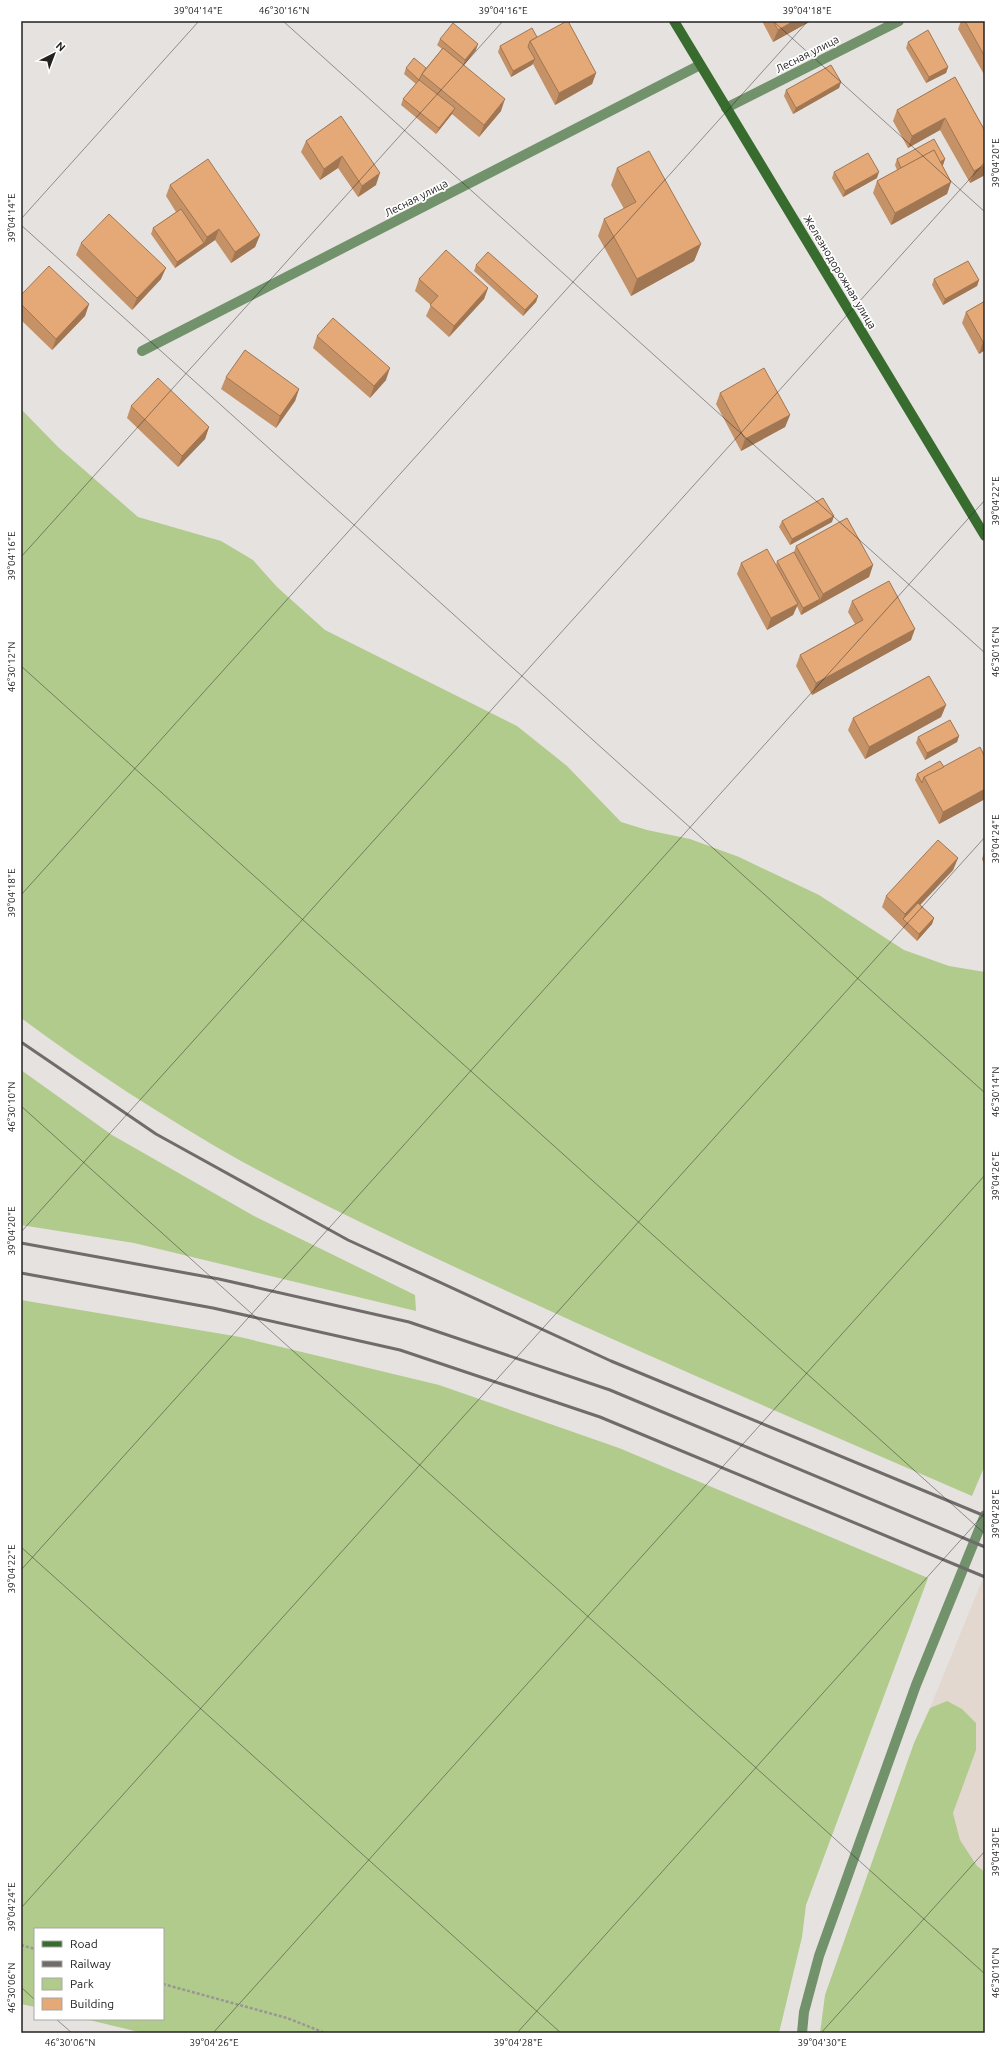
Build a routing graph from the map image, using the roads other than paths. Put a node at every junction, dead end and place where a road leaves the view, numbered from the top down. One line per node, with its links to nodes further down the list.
1 (674, 21): 3 (main road, Железнодорожная улица)
2 (899, 21): 4 (street, Лесная улица)
3 (700, 65): 4 (main road, Железнодорожная улица); 5 (street, Лесная улица)
4 (726, 108): 6 (main road, Железнодорожная улица)
5 (142, 351)
6 (985, 536)
7 (985, 1514): 8 (street)
8 (802, 2033)

